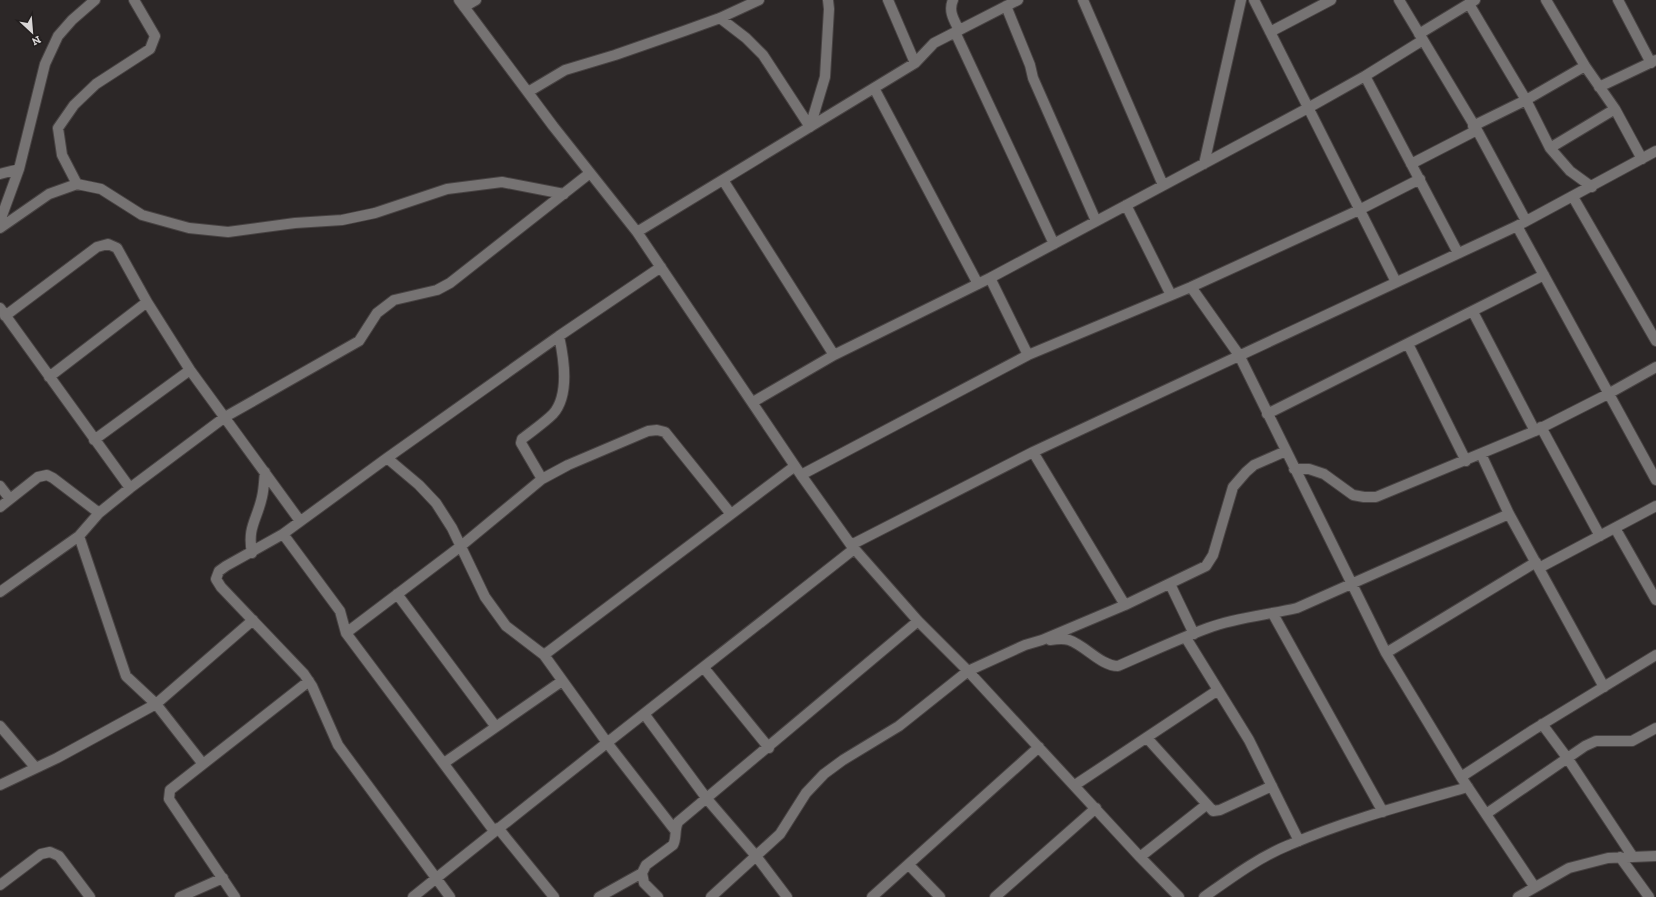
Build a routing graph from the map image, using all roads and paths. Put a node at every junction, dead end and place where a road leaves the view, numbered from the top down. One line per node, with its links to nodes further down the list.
1 (95, 0): 40 (street)
2 (134, 0): 45 (street)
3 (476, 0): 17 (street)
4 (759, 0): 19 (street)
5 (828, 0): 33 (street)
6 (888, 0): 24 (street)
7 (953, 0): 20 (street)
8 (1018, 0): 18 (street)
9 (1083, 0): 46 (street)
10 (1241, 0): 38 (street)
11 (1254, 0): 21 (street)
12 (1331, 0): 21 (street)
13 (1399, 0): 22 (street)
14 (1546, 0): 25 (street)
15 (1618, 0): 23 (street)
16 (1472, 2): 22 (street); 30 (street)
17 (462, 4): 29 (street)
18 (1006, 6): 20 (street); 53 (street)
19 (720, 18): 29 (street); 33 (street)
20 (957, 31): 24 (street); 57 (street)
21 (1270, 32): 31 (street)
22 (1421, 37): 26 (street); 34 (street)
23 (1654, 61): 27 (street)
24 (915, 63): 28 (street)
25 (1586, 66): 27 (street); 30 (street)
26 (1365, 76): 31 (street); 39 (street)
27 (1599, 87): 32 (street)
28 (874, 88): 33 (street); 63 (street)
29 (528, 92): 41 (street)
30 (1526, 100): 34 (street); 35 (street)
31 (1308, 108): 38 (street); 51 (street)
32 (1615, 109): 35 (street); 37 (street)
33 (810, 127): 43 (street)
34 (1475, 128): 39 (street); 54 (street)
35 (1550, 148): 47 (street)
36 (1656, 151): 37 (street)
37 (1642, 159): 47 (street)
38 (1204, 164): 46 (street)
39 (1411, 164): 44 (street)
40 (19, 169): 42 (street); 52 (street)
41 (590, 173): 48 (street); 56 (street)
42 (0, 174)
43 (723, 180): 56 (street); 72 (street)
44 (1420, 180): 51 (street); 58 (street)
45 (77, 184): 48 (street); 55 (street)
46 (1163, 186): 50 (street)
47 (1592, 187): 49 (street)
48 (564, 194): 81 (street)
49 (1573, 197): 54 (street); 70 (street)
50 (1126, 205): 53 (street); 65 (street)
51 (1359, 210): 62 (street); 64 (street)
52 (0, 221)
53 (1096, 221): 57 (street)
54 (1522, 224): 58 (street); 60 (street)
55 (0, 228)
56 (637, 232): 59 (street)
57 (1054, 244): 61 (street)
58 (1458, 253): 62 (street)
59 (661, 267): 69 (street); 79 (street)
60 (1544, 275): 68 (street); 78 (street)
61 (990, 278): 63 (street); 73 (street)
62 (1396, 282): 74 (street)
63 (978, 284): 72 (street)
64 (1191, 287): 65 (street); 74 (street)
65 (1171, 295): 73 (street)
66 (147, 302): 67 (street); 76 (street); 77 (street)
67 (2, 312): 77 (street)
68 (1473, 312): 71 (street); 82 (street)
69 (559, 336): 87 (street); 93 (street)
70 (1656, 340)
71 (1408, 344): 80 (street); 88 (street)
72 (834, 355): 79 (street)
73 (1028, 355): 92 (street)
74 (1239, 355): 80 (street); 85 (street)
75 (1656, 367): 78 (street)
76 (190, 370): 81 (street); 83 (street)
77 (49, 377): 83 (street)
78 (1608, 394): 82 (street); 94 (street)
79 (753, 402): 89 (street)
80 (1268, 414): 84 (street)
81 (224, 417): 91 (street); 96 (street)
82 (1538, 429): 86 (street); 107 (street)
83 (94, 440): 96 (street)
84 (1286, 451): 90 (street); 112 (street)
85 (1033, 452): 109 (street); 117 (street)
86 (1481, 454): 88 (street); 102 (street)
87 (387, 458): 103 (street); 108 (street)
88 (1466, 461): 90 (street)
89 (795, 466): 92 (street); 101 (street)
90 (1294, 469): 113 (street)
91 (265, 472): 103 (street); 110 (street)
92 (801, 475): 109 (street)
93 (542, 479): 101 (street); 108 (street)
94 (1656, 480)
95 (0, 486): 97 (street)
96 (130, 488): 100 (street)
97 (10, 499): 99 (street); 100 (street)
98 (1656, 506): 104 (street)
99 (0, 507)
100 (100, 513): 106 (street)
101 (731, 514): 126 (street)
102 (1509, 514): 111 (street); 113 (street)
103 (300, 521): 105 (street)
104 (1615, 528): 107 (street); 116 (street)
105 (283, 534): 110 (street); 121 (street)
106 (79, 536): 114 (street); 133 (street)
107 (1600, 536): 111 (street)
108 (461, 546): 115 (street); 126 (street)
109 (853, 547): 120 (street); 127 (street)
110 (252, 553): 119 (street)
111 (1538, 565): 124 (street); 131 (street)
112 (1170, 584): 117 (street); 122 (street)
113 (1352, 585): 118 (street); 124 (street)
114 (0, 592)
115 (397, 594): 121 (street); 137 (street)
116 (1656, 600)
117 (1125, 605): 123 (street)
118 (1273, 614): 122 (street); 155 (street)
119 (253, 620): 129 (street); 133 (street)
120 (918, 621): 128 (street); 142 (street)
121 (346, 633): 144 (street)
122 (1190, 636): 123 (street); 132 (street)
123 (1042, 640): 128 (street)
124 (1386, 653): 147 (street)
125 (1656, 654): 131 (street)
126 (544, 655): 130 (street)
127 (704, 668): 134 (street); 142 (street)
128 (968, 670): 141 (street); 160 (street)
129 (309, 681): 145 (street); 168 (street)
130 (562, 681): 137 (street); 140 (street)
131 (1604, 688): 135 (street)
132 (1218, 690): 139 (street); 150 (street)
133 (156, 704): 145 (street); 146 (street)
134 (645, 715): 140 (street); 152 (street)
135 (1542, 724): 143 (street); 147 (street)
136 (0, 726): 146 (street)
137 (496, 727): 144 (street)
138 (1656, 728): 143 (street)
139 (1148, 738): 149 (street); 153 (street)
140 (608, 744): 157 (street); 158 (street)
141 (1039, 747): 149 (street); 165 (street)
142 (769, 748): 152 (street)
143 (1568, 759): 156 (street); 164 (street)
144 (444, 763): 157 (street)
145 (203, 764): 167 (street)
146 (35, 767): 148 (street)
147 (1461, 777): 151 (street)
148 (0, 785)
149 (1075, 785): 154 (street)
150 (1272, 786): 153 (street); 159 (street)
151 (1468, 787): 155 (street); 156 (street)
152 (707, 799): 158 (street); 160 (street)
153 (1206, 805): 162 (street)
154 (1096, 808): 162 (street); 183 (street)
155 (1383, 812): 159 (street)
156 (1486, 814): 170 (street)
157 (496, 829): 168 (street); 176 (street)
158 (674, 829): 166 (street)
159 (1299, 841): 185 (street)
160 (756, 856): 179 (street); 180 (street)
161 (1656, 856): 164 (street)
162 (1140, 857): 184 (street)
163 (1620, 857): 164 (street); 170 (street); 187 (street)
164 (1633, 857)
165 (909, 865): 181 (street); 182 (street)
166 (642, 873): 177 (street); 178 (street)
167 (223, 878): 172 (street); 173 (street)
168 (437, 878): 174 (street); 175 (street)
169 (0, 885): 171 (street)
170 (1534, 886): 186 (street)
171 (90, 897)
172 (180, 897)
173 (236, 897)
174 (413, 897)
175 (450, 897)
176 (554, 897)
177 (600, 897)
178 (658, 897)
179 (712, 897)
180 (786, 897)
181 (872, 897)
182 (940, 897)
183 (995, 897)
184 (1179, 897)
185 (1204, 897)
186 (1518, 897)
187 (1649, 897)

